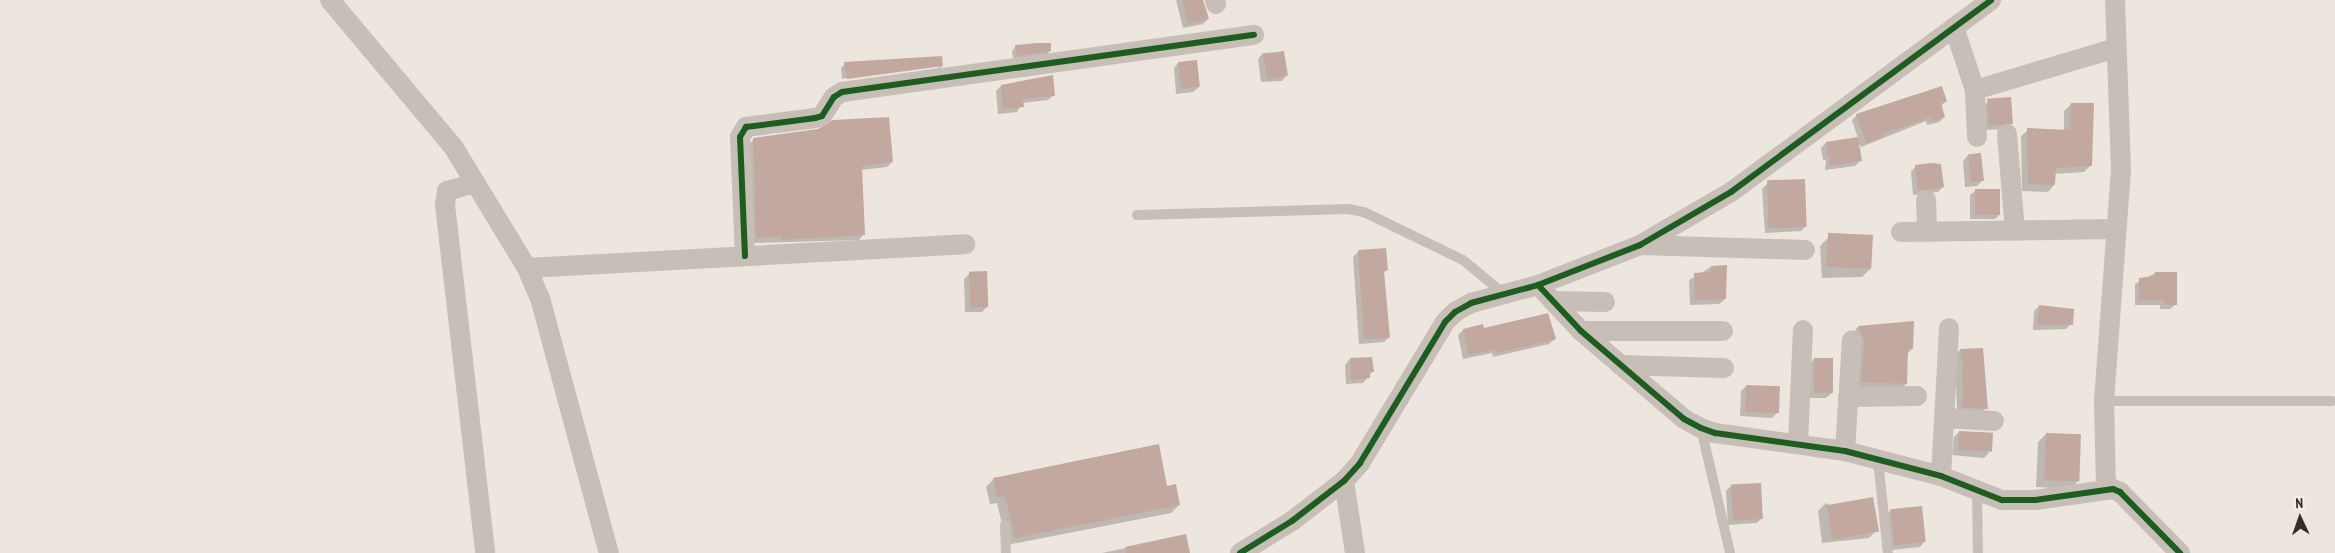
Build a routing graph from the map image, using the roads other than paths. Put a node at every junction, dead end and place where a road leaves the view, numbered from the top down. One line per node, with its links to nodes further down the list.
1 (330, 0): 10 (street)
2 (1991, 0): 4 (street)
3 (2115, 0): 6 (street)
4 (1954, 27): 7 (street); 18 (street)
5 (1254, 35): 20 (street)
6 (2116, 48): 7 (street); 13 (street)
7 (1975, 90): 9 (street)
8 (2007, 134): 14 (street)
9 (1977, 137)
10 (475, 183): 21 (street); 48 (street)
11 (1926, 200): 16 (street)
12 (1137, 215): 23 (lane)
13 (2116, 229): 14 (street); 35 (street)
14 (2015, 231): 16 (street)
15 (1901, 232): 16 (street)
16 (1927, 232)
17 (965, 244): 20 (street)
18 (1640, 245): 19 (street); 22 (street)
19 (1805, 250)
20 (745, 256): 21 (street)
21 (527, 268): 49 (street)
22 (1538, 285): 23 (street); 24 (street)
23 (1504, 294): 44 (street)
24 (1553, 301): 25 (street); 28 (street)
25 (1605, 302)
26 (1949, 328): 37 (street)
27 (1803, 330): 40 (street)
28 (1581, 331): 29 (street); 31 (street)
29 (1723, 331)
30 (1852, 340): 34 (street)
31 (1620, 365): 32 (street); 39 (street)
32 (1724, 368)
33 (1917, 396): 34 (street)
34 (1848, 397): 41 (street)
35 (2104, 401): 36 (lane); 45 (street)
36 (2332, 401)
37 (1946, 418): 38 (street); 43 (street)
38 (1994, 421)
39 (1701, 428): 40 (street); 53 (lane)
40 (1798, 443): 41 (street)
41 (1845, 451): 42 (street)
42 (1878, 460): 43 (street); 54 (lane)
43 (1941, 476): 46 (street)
44 (1344, 481): 51 (street); 52 (street)
45 (2106, 488): 46 (street); 56 (street)
46 (1977, 492): 55 (lane)
47 (1005, 526): 50 (lane)
48 (486, 553)
49 (609, 553)
50 (1006, 553)
51 (1240, 553)
52 (1355, 553)
53 (1730, 553)
54 (1888, 553)
55 (1978, 553)
56 (2180, 553)

